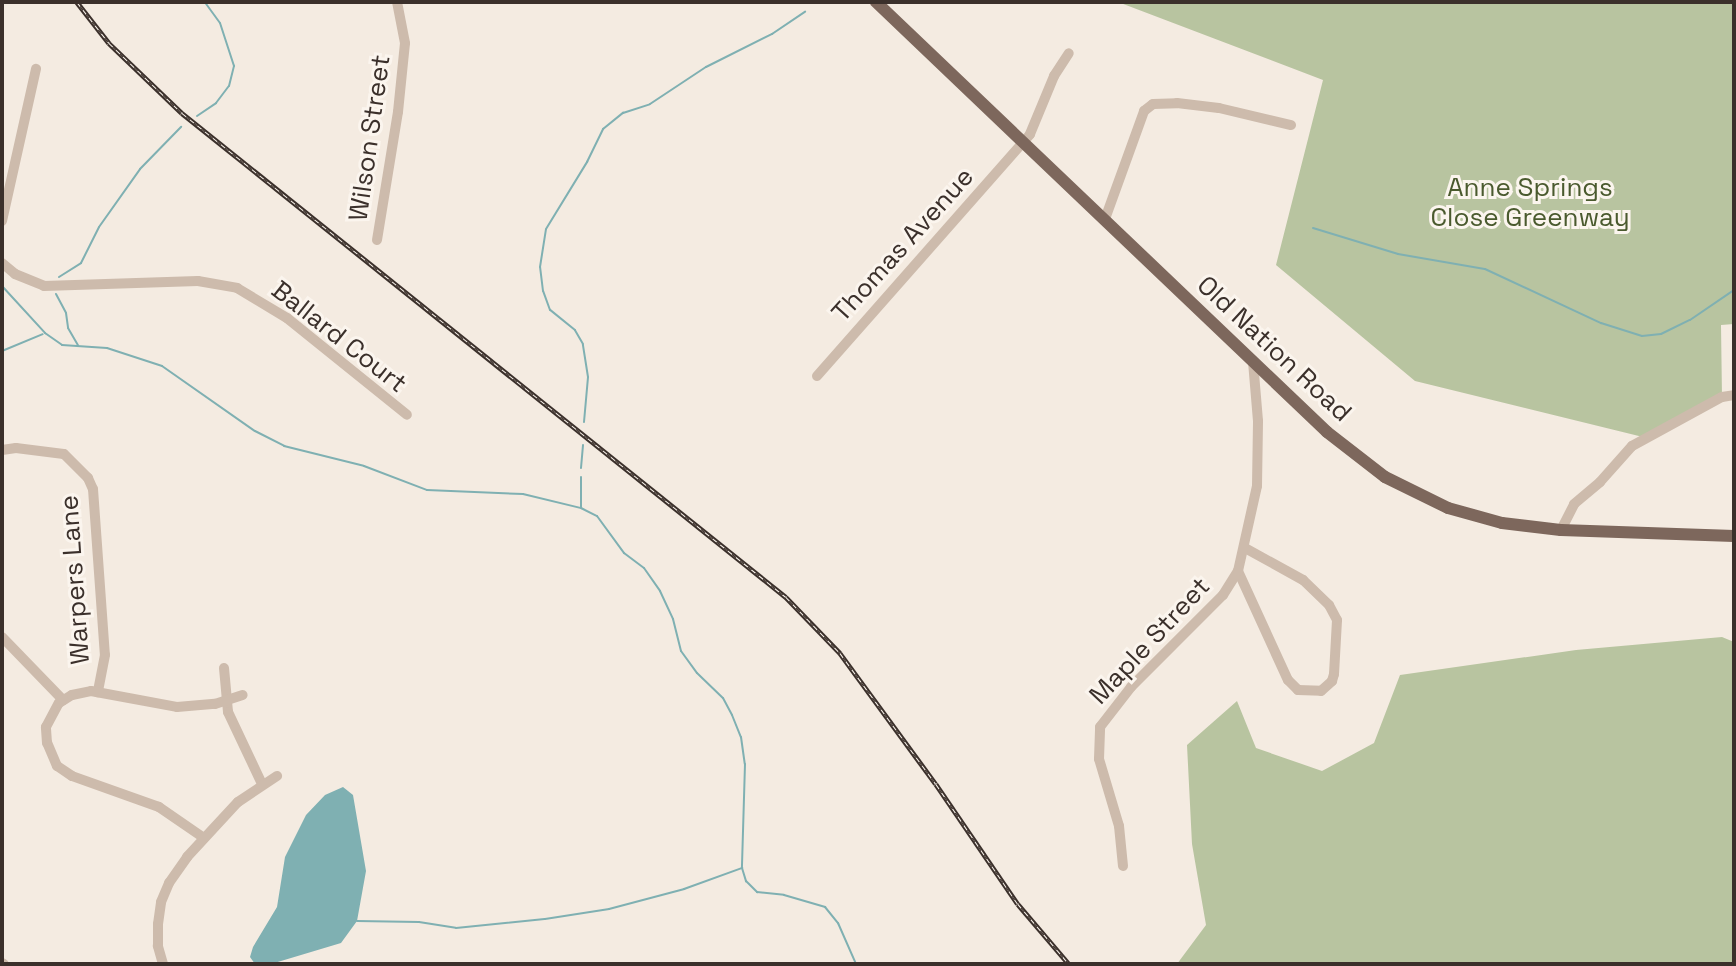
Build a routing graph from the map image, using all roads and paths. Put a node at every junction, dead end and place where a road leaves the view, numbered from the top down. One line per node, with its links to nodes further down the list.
1 (397, 2): 9 (street, Wilson Street)
2 (876, 2): 6 (main road, Old Nation Road)
3 (1069, 53): 6 (street, Thomas Avenue)
4 (36, 69): 8 (street)
5 (1291, 125): 7 (street)
6 (1023, 142): 7 (main road, Old Nation Road); 12 (street, Thomas Avenue)
7 (1105, 219): 11 (main road, Old Nation Road)
8 (2, 221)
9 (377, 240)
10 (2, 263): 14 (street, Ballard Court)
11 (1253, 362): 16 (main road, Old Nation Road); 18 (street, Maple Street)
12 (817, 376)
13 (1734, 395): 16 (street)
14 (407, 415)
15 (2, 450): 22 (street, Warpers Lane)
16 (1561, 530): 17 (main road, Old Nation Road)
17 (1734, 536)
18 (1245, 548): 19 (street, Maple Street); 19 (street)
19 (1238, 571): 29 (street, Maple Street)
20 (2, 637): 24 (street, Warpers Lane)
21 (224, 668): 25 (street)
22 (98, 692): 24 (street); 25 (street)
23 (243, 695): 25 (street)
24 (63, 700): 28 (street)
25 (226, 701): 27 (street)
26 (277, 776): 27 (street)
27 (262, 784): 28 (street)
28 (204, 838): 30 (street)
29 (1123, 866)
30 (163, 964)

